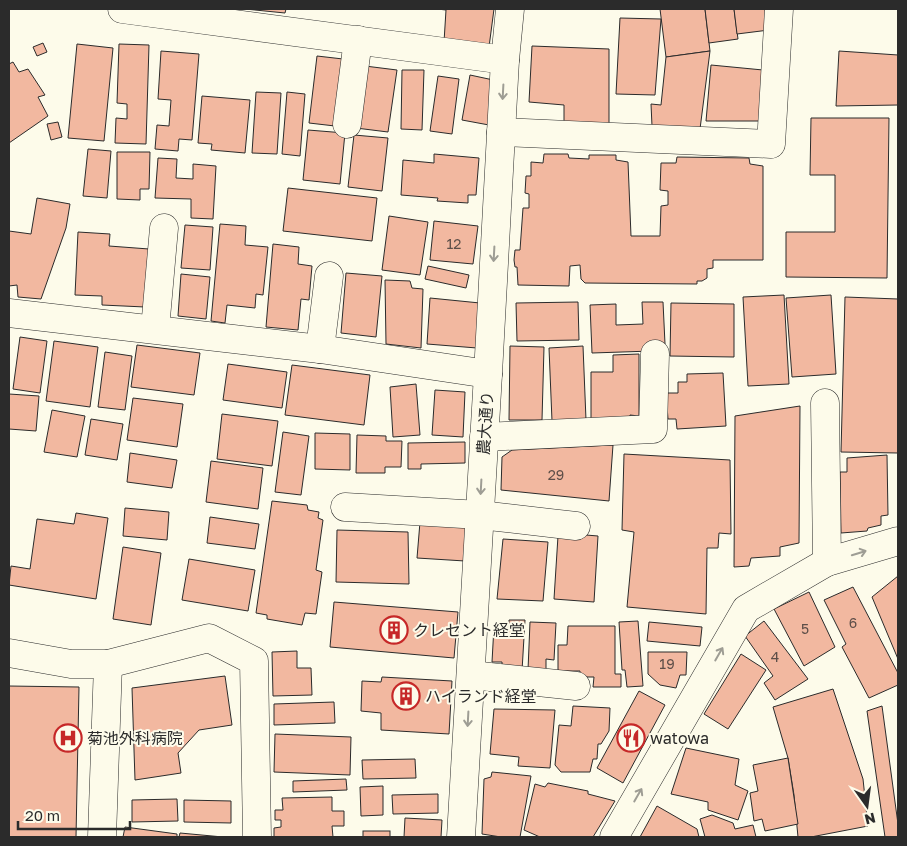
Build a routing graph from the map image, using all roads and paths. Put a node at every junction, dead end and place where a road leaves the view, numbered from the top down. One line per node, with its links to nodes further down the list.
1 (122, 9): 4 (street)
2 (510, 9): 5 (street, 農大通り)
3 (779, 9): 7 (street)
4 (358, 40): 5 (street); 6 (street)
5 (505, 60): 7 (street, 農大通り, one-way to 7)
6 (347, 124)
7 (501, 132): 14 (street, 農大通り, one-way to 14)
8 (164, 228): 11 (street)
9 (329, 276): 12 (street)
10 (9, 312): 11 (street)
11 (155, 330): 12 (street)
12 (320, 348): 14 (street)
13 (655, 354): 16 (street)
14 (488, 374): 16 (street, 農大通り)
15 (825, 403): 21 (street)
16 (484, 438): 18 (street, 農大通り, one-way to 18)
17 (345, 507): 18 (street)
18 (480, 515): 19 (street); 24 (street, 農大通り)
19 (576, 526)
20 (898, 541): 21 (street, one-way to 20)
21 (827, 562): 29 (street, one-way to 21)
22 (9, 653): 23 (street)
23 (108, 664): 26 (street); 27 (street)
24 (471, 675): 25 (street); 28 (street, 農大通り, one-way to 28)
25 (576, 686)
26 (102, 837)
27 (256, 837)
28 (461, 837)
29 (614, 837)

